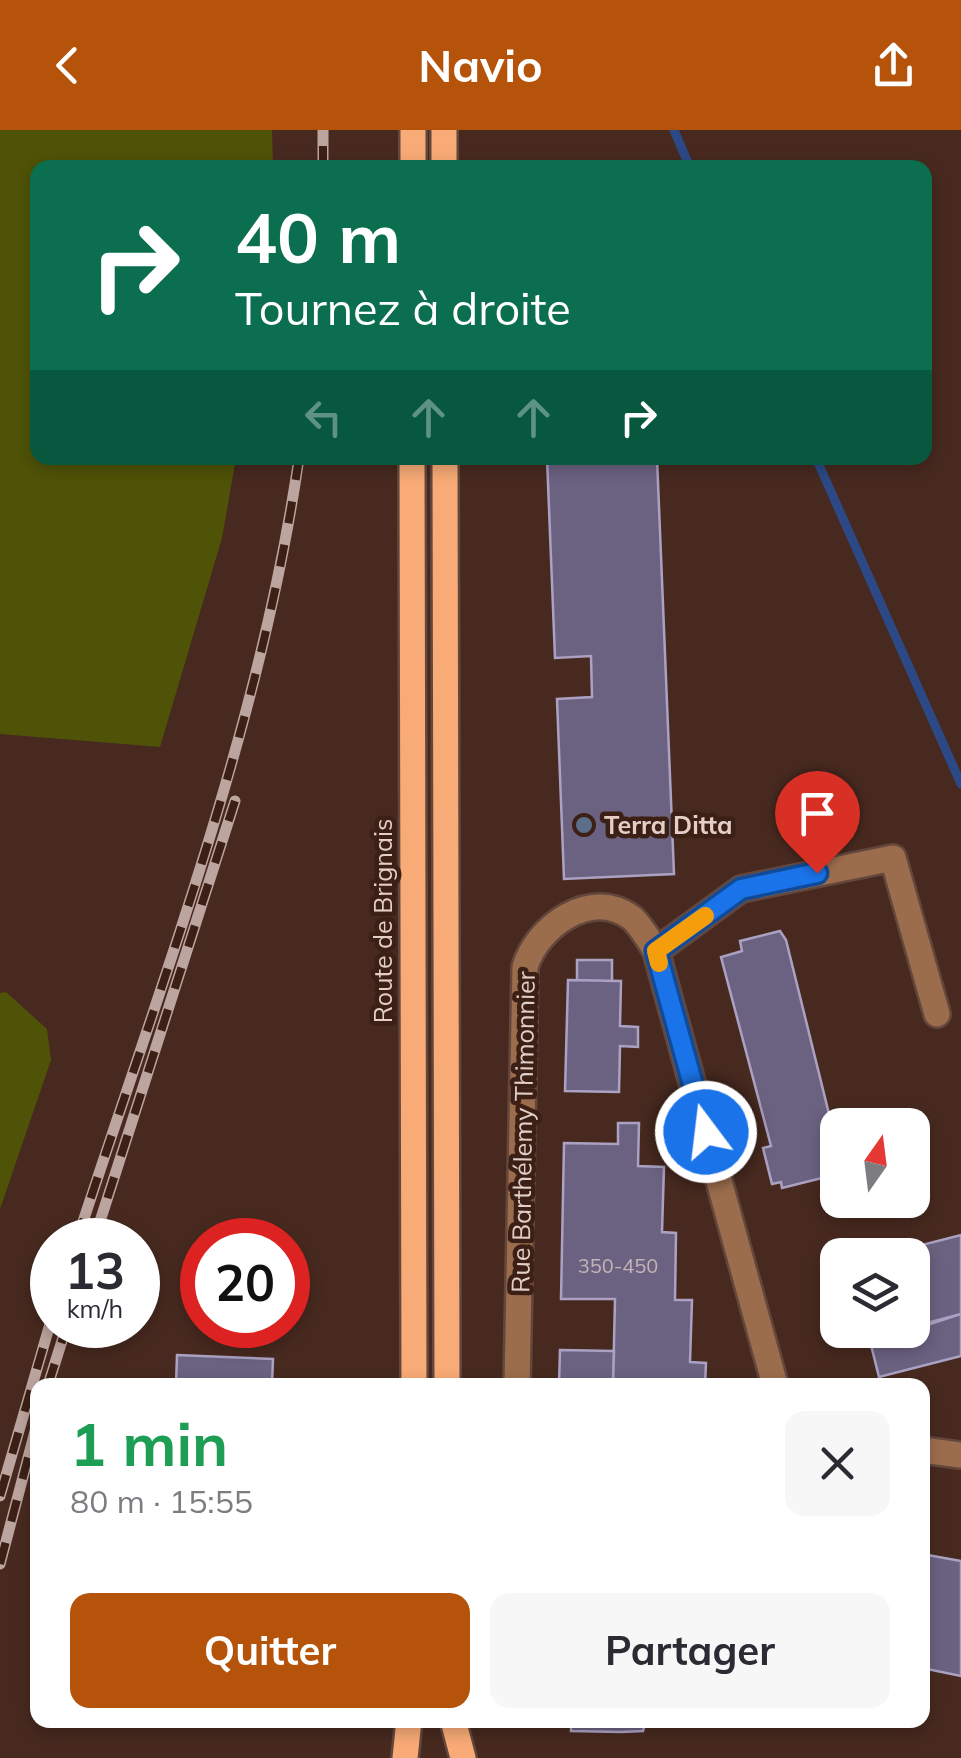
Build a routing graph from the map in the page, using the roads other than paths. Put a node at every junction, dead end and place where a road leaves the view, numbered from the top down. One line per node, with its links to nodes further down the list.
1 (413, 130): 3 (main road)
2 (444, 130): 4 (main road)
3 (413, 160)
4 (444, 160)
5 (412, 465): 9 (main road, Route de Brignais)
6 (445, 465): 10 (main road)
7 (656, 951): 8 (lane); 11 (lane, Rue Barthélemy Thimonnier); 12 (lane, Rue Barthélemy Thimonnier)
8 (937, 1014)
9 (414, 1378)
10 (447, 1378)
11 (517, 1378)
12 (774, 1378)
13 (930, 1451): 14 (lane)
14 (961, 1455)
15 (409, 1728): 17 (main road)
16 (454, 1728): 18 (main road)
17 (405, 1758)
18 (462, 1758)

